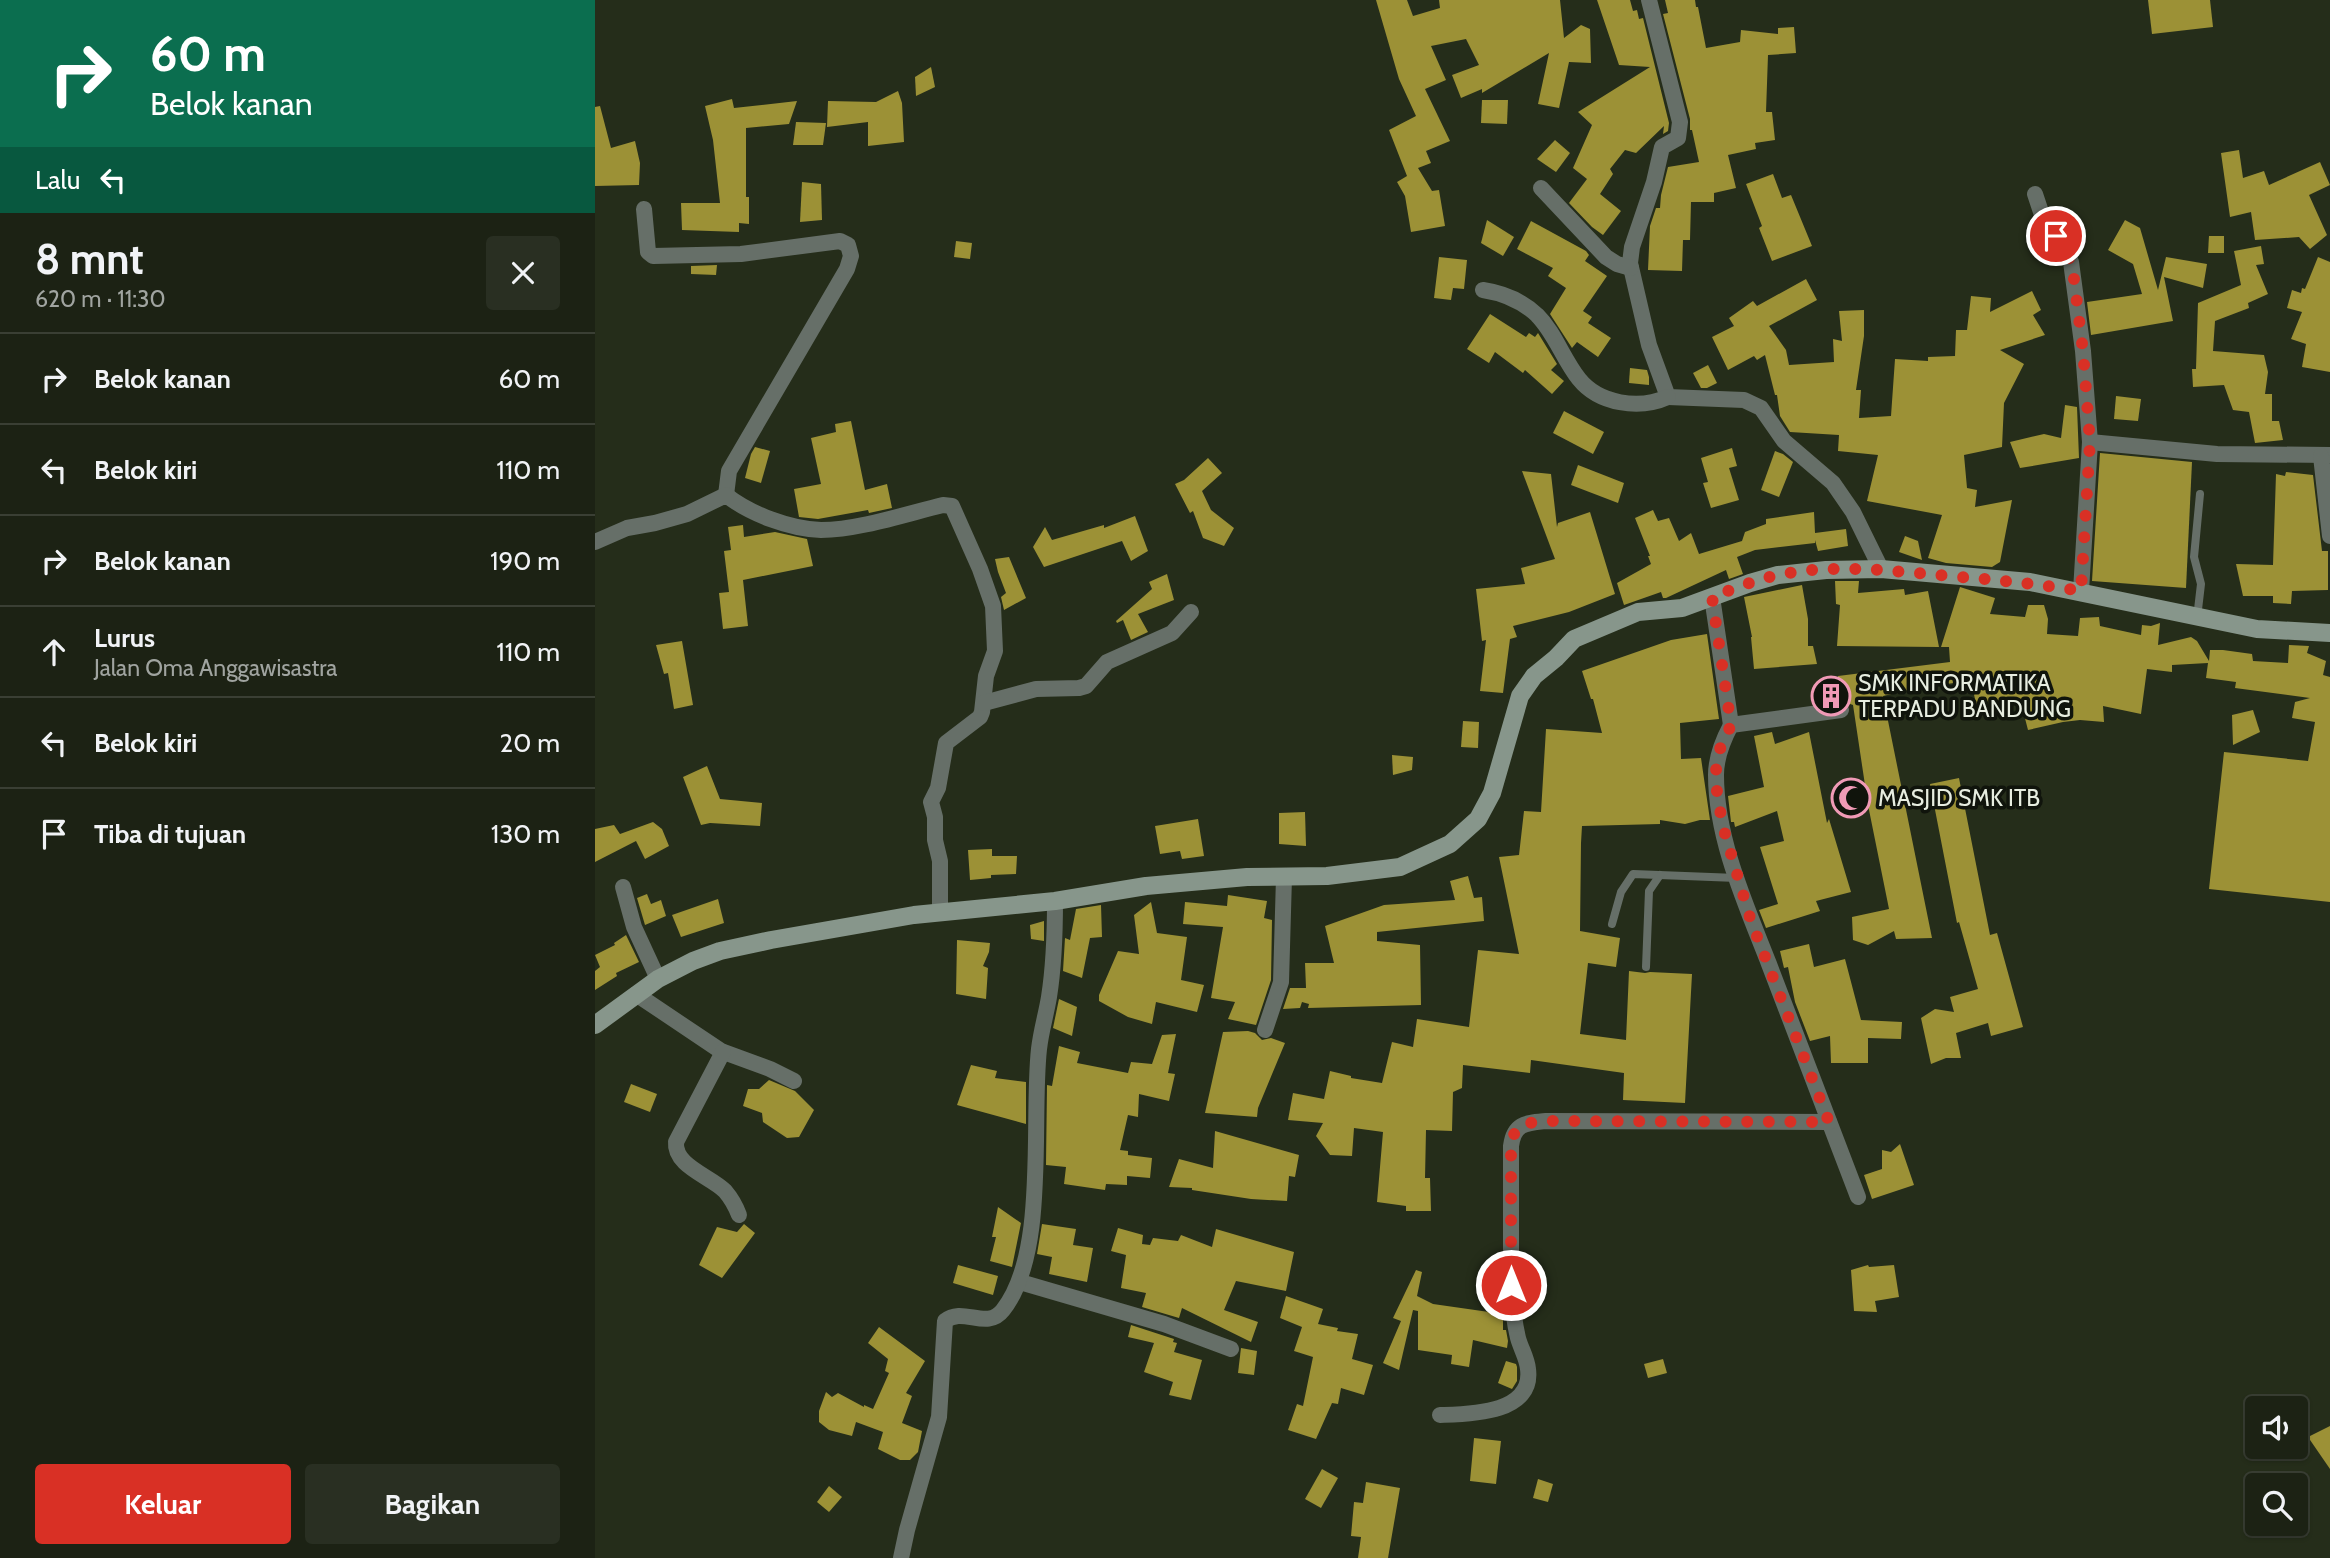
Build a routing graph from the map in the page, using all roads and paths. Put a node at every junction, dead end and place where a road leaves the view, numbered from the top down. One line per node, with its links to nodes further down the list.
1 (1649, 0): 5 (street)
2 (1541, 188): 5 (street)
3 (2035, 194): 8 (street)
4 (644, 209): 11 (street)
5 (1630, 268): 7 (street)
6 (1483, 290): 7 (street)
7 (1668, 397): 14 (street)
8 (2090, 442): 9 (street); 15 (street)
9 (2326, 456): 12 (street)
10 (2200, 494): 18 (lane)
11 (726, 495): 13 (street); 20 (street)
12 (2330, 536)
13 (595, 542)
14 (1881, 569): 15 (main road); 16 (main road)
15 (2081, 591): 18 (main road)
16 (1712, 597): 22 (street); 24 (main road)
17 (1191, 612): 20 (street)
18 (2197, 618): 19 (main road)
19 (2330, 633)
20 (984, 703): 28 (street)
21 (1841, 710): 22 (street)
22 (1731, 725): 25 (street)
23 (1660, 875): 25 (lane); 29 (lane); 30 (lane)
24 (1284, 877): 27 (main road); 34 (street)
25 (1737, 878): 37 (street)
26 (623, 887): 31 (street)
27 (1055, 901): 28 (main road); 40 (street)
28 (940, 912): 31 (main road)
29 (1612, 924)
30 (1646, 967)
31 (658, 979): 32 (main road)
32 (636, 994): 33 (main road); 35 (street)
33 (595, 1025)
34 (1265, 1030)
35 (723, 1052): 36 (street); 39 (street)
36 (794, 1080)
37 (1829, 1122): 38 (street); 42 (street)
38 (1858, 1197)
39 (739, 1215)
40 (1020, 1282): 41 (street); 43 (street)
41 (1231, 1349)
42 (1440, 1415)
43 (901, 1558)

